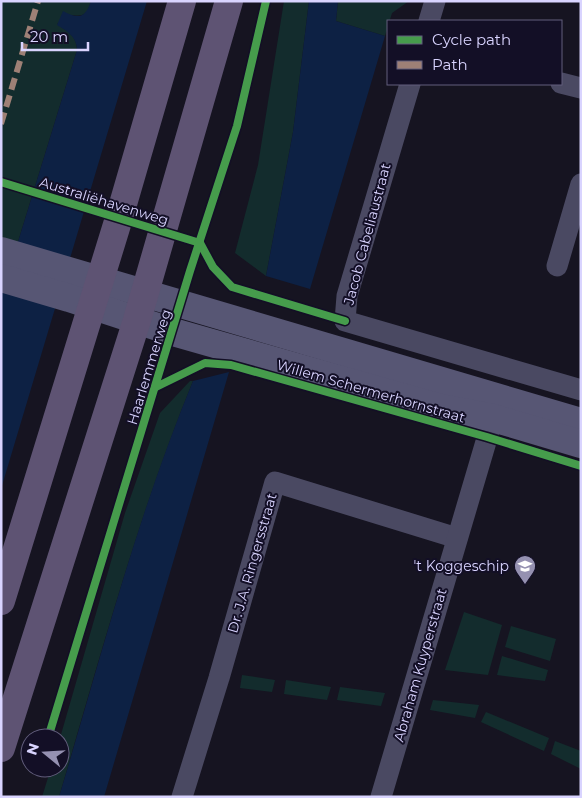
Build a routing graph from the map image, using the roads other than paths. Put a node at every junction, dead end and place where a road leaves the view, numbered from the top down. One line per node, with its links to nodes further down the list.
1 (182, 1): 12 (main road)
2 (229, 1): 13 (main road, Haarlemmerweg)
3 (435, 1): 4 (street)
4 (429, 20)
5 (562, 83): 7 (street)
6 (410, 85): 15 (street, Jacob Cabeliaustraat)
7 (581, 88)
8 (581, 184): 10 (street)
9 (1, 251): 12 (street)
10 (557, 266)
11 (1, 278): 12 (street)
12 (84, 289): 13 (street); 14 (street, Willem Schermerhornstraat); 20 (main road)
13 (144, 294): 14 (main road, Haarlemmerweg); 17 (street, Willem Schermerhornstraat)
14 (137, 320): 16 (street, Willem Schermerhornstraat); 21 (main road, Haarlemmerweg)
15 (581, 390)
16 (493, 418): 18 (street, Willem Schermerhornstraat); 19 (street, Abraham Kuyperstraat)
17 (581, 422)
18 (581, 444)
19 (457, 538): 22 (street, Dr. J.A. Ringersstraat); 23 (street, Abraham Kuyperstraat)
20 (1, 601)
21 (1, 748)
22 (182, 797)
23 (381, 797)

